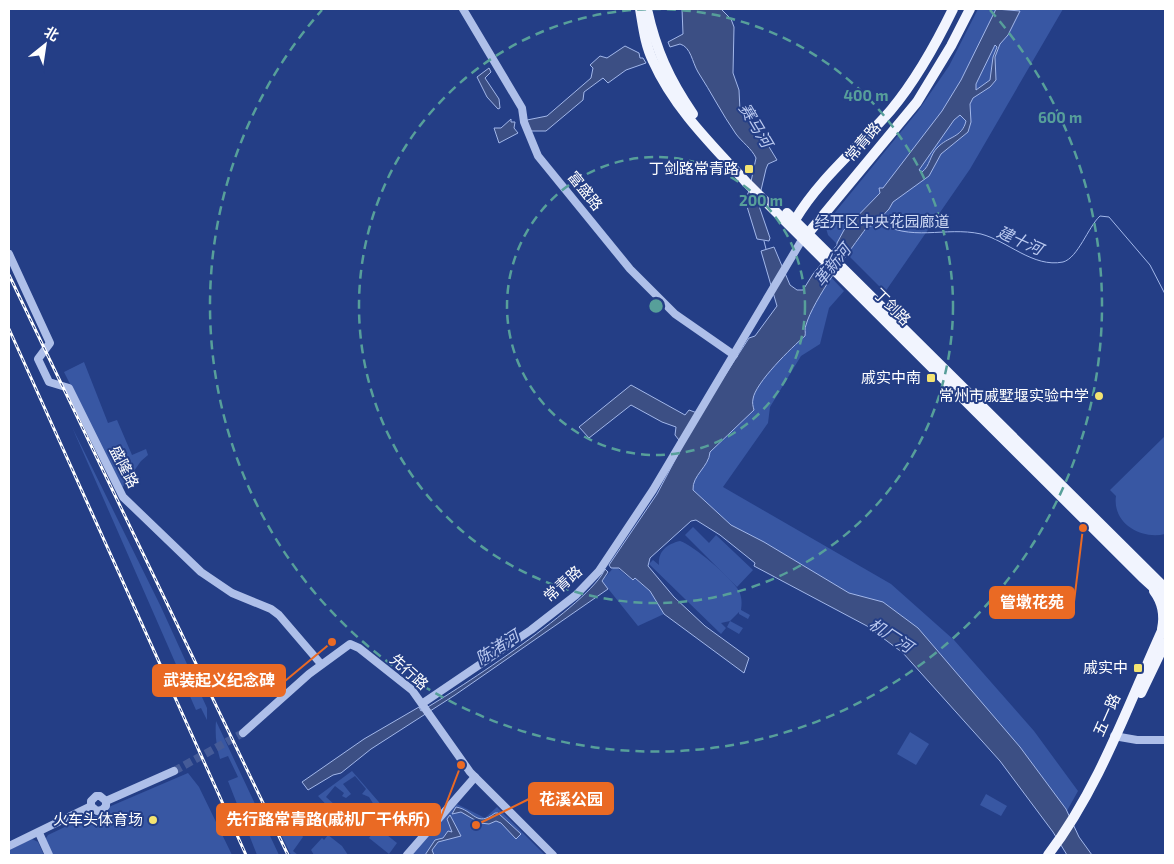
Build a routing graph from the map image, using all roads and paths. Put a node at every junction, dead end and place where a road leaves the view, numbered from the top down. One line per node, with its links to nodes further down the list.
1 (463, 9): 12 (street, 富盛路)
2 (640, 9): 6 (main road, 丁剑路)
3 (647, 9): 6 (main road, 丁剑路)
4 (953, 9): 8 (main road, 常青路)
5 (970, 9): 9 (main road, 常青路)
6 (745, 178): 7 (main road, 丁剑路)
7 (764, 194): 8 (main road, 丁剑路); 9 (main road, 丁剑路)
8 (795, 220): 9 (main road)
9 (806, 235): 11 (main road, 丁剑路); 12 (street, 常青路)
10 (9, 254): 20 (street, 盛隆路)
11 (841, 270): 13 (main road, 丁剑路); 15 (main road, 丁剑路)
12 (734, 355): 21 (street, 常青路)
13 (1147, 571): 14 (main road); 16 (main road, 丁剑路)
14 (1165, 579)
15 (1147, 583): 17 (main road, 丁剑路); 18 (main road)
16 (1165, 588)
17 (1165, 598)
18 (1163, 628): 19 (main road, 五一路)
19 (1162, 647): 23 (main road, 五一路)
20 (321, 664): 21 (street, 先行路); 22 (street, 先行路)
21 (424, 704): 26 (street, 先行路)
22 (243, 733)
23 (1117, 737): 24 (street); 29 (main road, 五一路)
24 (1165, 740)
25 (174, 771): 27 (street)
26 (475, 777): 31 (street); 32 (street, 先行路)
27 (38, 833): 28 (street); 30 (street)
28 (9, 846)
29 (1058, 849): 33 (main road)
30 (49, 855)
31 (407, 855)
32 (553, 855)
33 (1048, 855)

